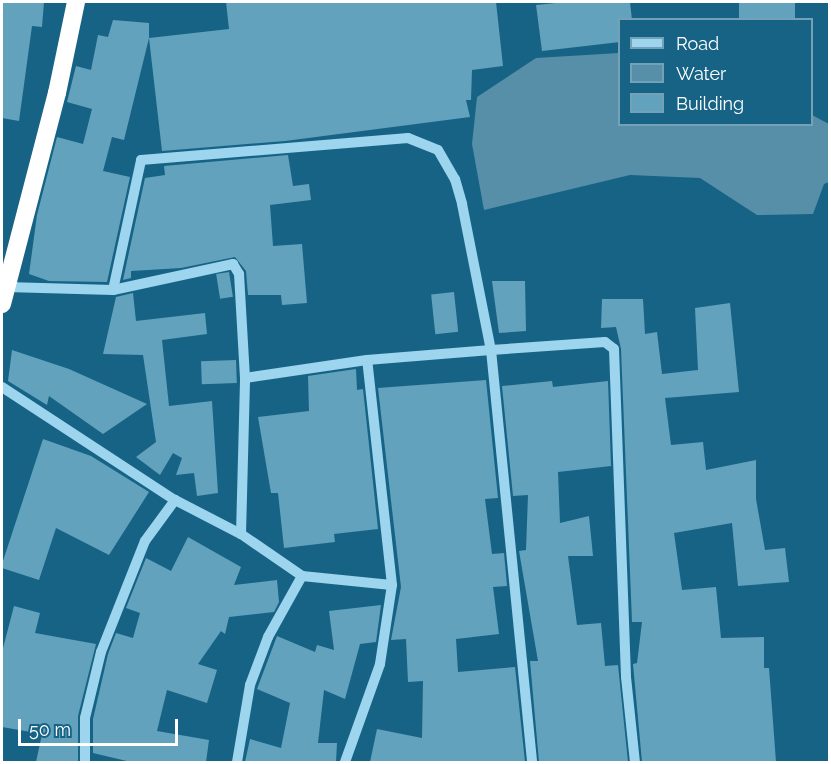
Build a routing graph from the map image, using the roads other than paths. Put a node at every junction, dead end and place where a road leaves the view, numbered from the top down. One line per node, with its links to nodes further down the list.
1 (76, 2): 3 (highway)
2 (113, 290): 3 (street); 4 (street); 6 (street)
3 (4, 295)
4 (491, 350): 5 (street); 15 (street); 16 (street)
5 (371, 359): 6 (street); 11 (street)
6 (245, 378): 9 (street)
7 (2, 387): 8 (street)
8 (175, 500): 9 (street); 12 (street)
9 (241, 534): 10 (street)
10 (302, 576): 11 (street); 13 (street)
11 (392, 585): 14 (street)
12 (85, 762)
13 (237, 762)
14 (345, 762)
15 (532, 762)
16 (635, 762)

